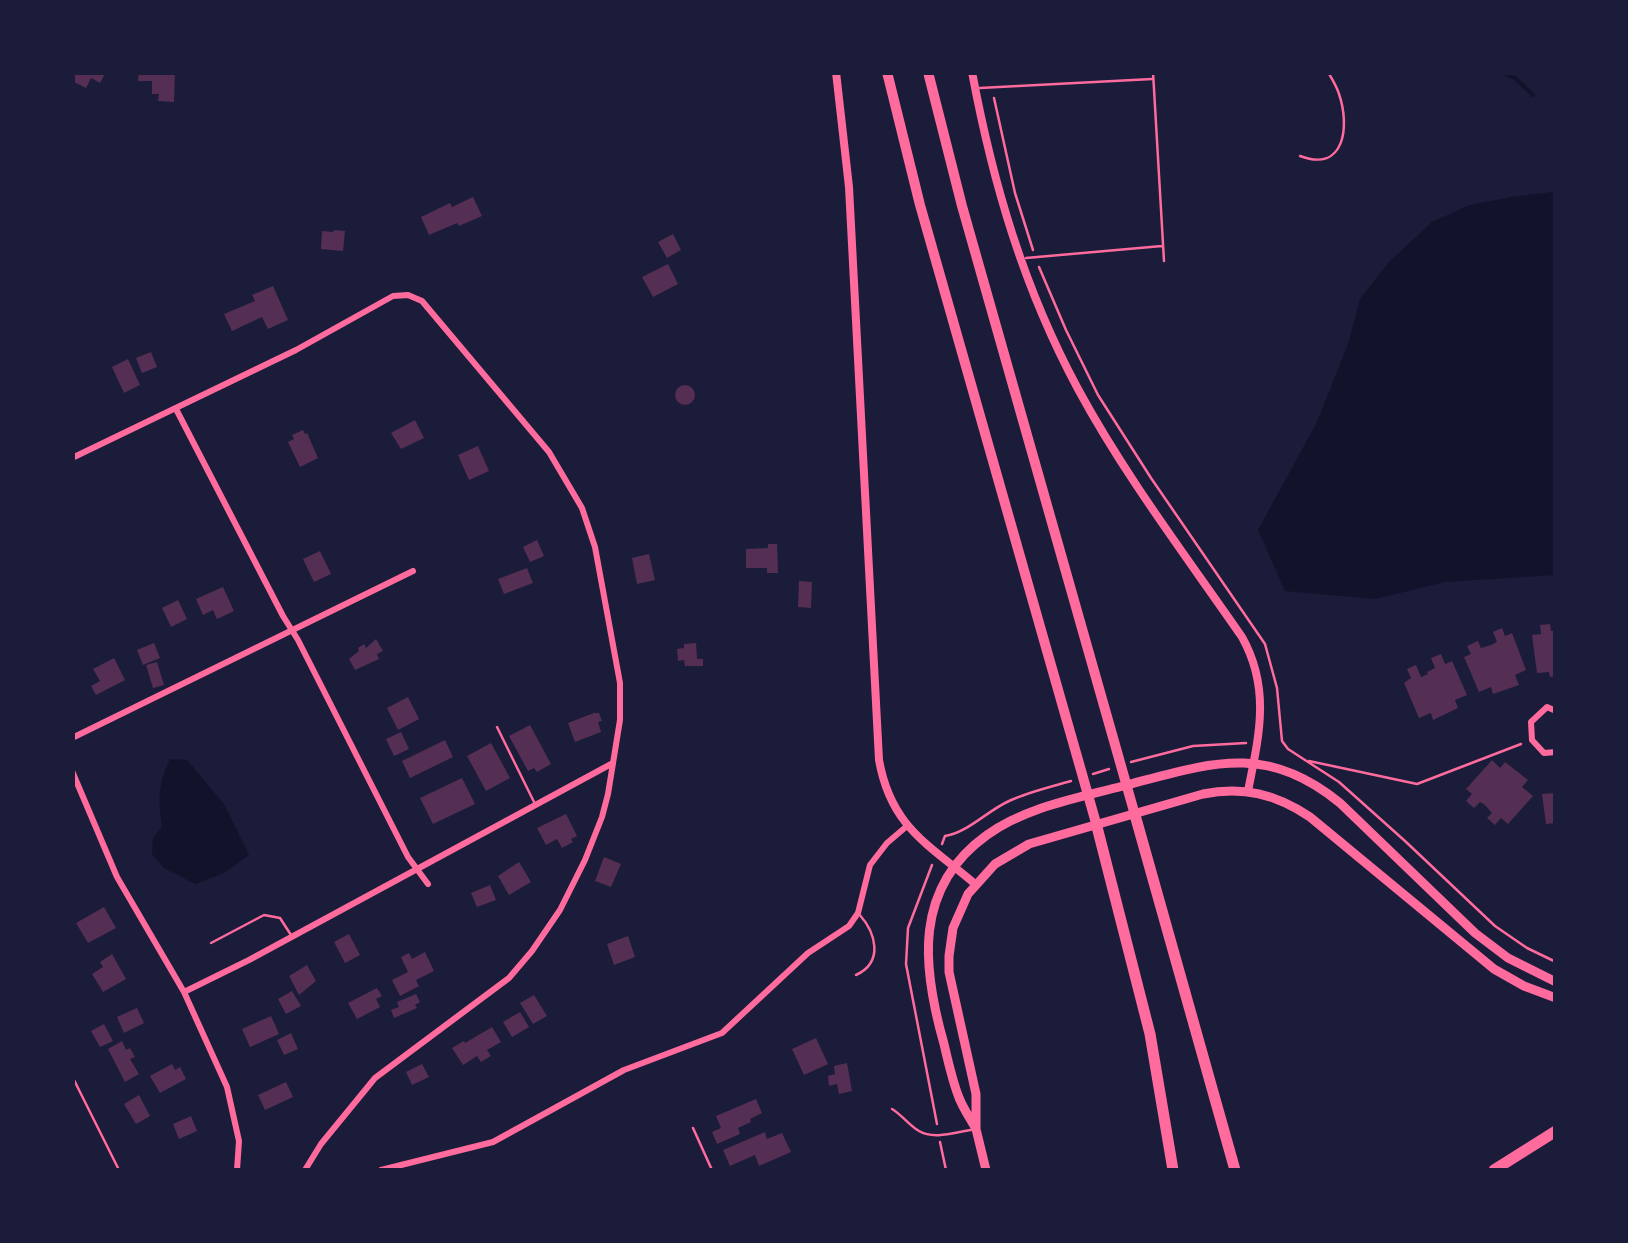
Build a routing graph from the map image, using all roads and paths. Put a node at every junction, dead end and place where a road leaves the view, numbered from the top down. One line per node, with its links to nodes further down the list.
1 (836, 72): 38 (street)
2 (887, 72): 31 (highway)
3 (928, 72): 29 (highway)
4 (972, 72): 9 (street)
5 (1154, 72): 7 (lane)
6 (1328, 72): 10 (path)
7 (1153, 79): 8 (lane); 11 (lane)
8 (991, 86): 9 (lane); 12 (path)
9 (975, 89): 13 (street)
10 (1300, 156)
11 (1163, 246): 12 (lane); 14 (lane)
12 (1035, 256): 13 (lane); 23 (path)
13 (1020, 259): 24 (street)
14 (1164, 260)
15 (176, 408): 16 (street); 18 (street); 27 (street)
16 (72, 458)
17 (413, 571): 18 (street)
18 (291, 629): 21 (street); 41 (street)
19 (1556, 711): 22 (street)
20 (496, 727): 35 (lane)
21 (72, 738)
22 (1532, 740): 25 (street); 26 (path)
23 (1282, 741): 24 (path); 26 (path)
24 (1257, 742): 28 (street); 29 (path)
25 (1556, 752)
26 (1305, 761): 47 (path)
27 (613, 763): 35 (street); 60 (street)
28 (1254, 764): 32 (main road); 33 (street); 49 (main road)
29 (1121, 765): 31 (path); 32 (highway)
30 (72, 771): 50 (street)
31 (1082, 777): 34 (highway); 39 (path)
32 (1126, 785): 34 (main road); 36 (highway)
33 (1248, 791): 36 (main road); 51 (main road)
34 (1088, 795): 37 (highway); 40 (main road)
35 (535, 805): 41 (street)
36 (1135, 814): 37 (main road); 66 (highway)
37 (1096, 824): 43 (main road); 65 (highway)
38 (907, 826): 39 (street); 44 (street)
39 (938, 853): 40 (street); 57 (path)
40 (956, 868): 43 (street); 55 (main road)
41 (417, 869): 42 (street); 45 (street)
42 (428, 884)
43 (975, 884): 55 (main road)
44 (858, 913): 48 (lane); 61 (street)
45 (292, 936): 46 (lane); 50 (street)
46 (211, 943)
47 (1556, 962)
48 (856, 975)
49 (1556, 982)
50 (184, 992): 59 (street)
51 (1556, 998)
52 (72, 1076): 58 (path)
53 (892, 1109): 57 (lane)
54 (693, 1128): 62 (lane)
55 (976, 1129): 57 (lane); 64 (main road)
56 (1556, 1132): 67 (highway)
57 (939, 1135): 63 (path)
58 (118, 1170)
59 (236, 1170)
60 (305, 1170)
61 (382, 1170)
62 (712, 1170)
63 (946, 1170)
64 (986, 1170)
65 (1173, 1170)
66 (1235, 1170)
67 (1494, 1170)

